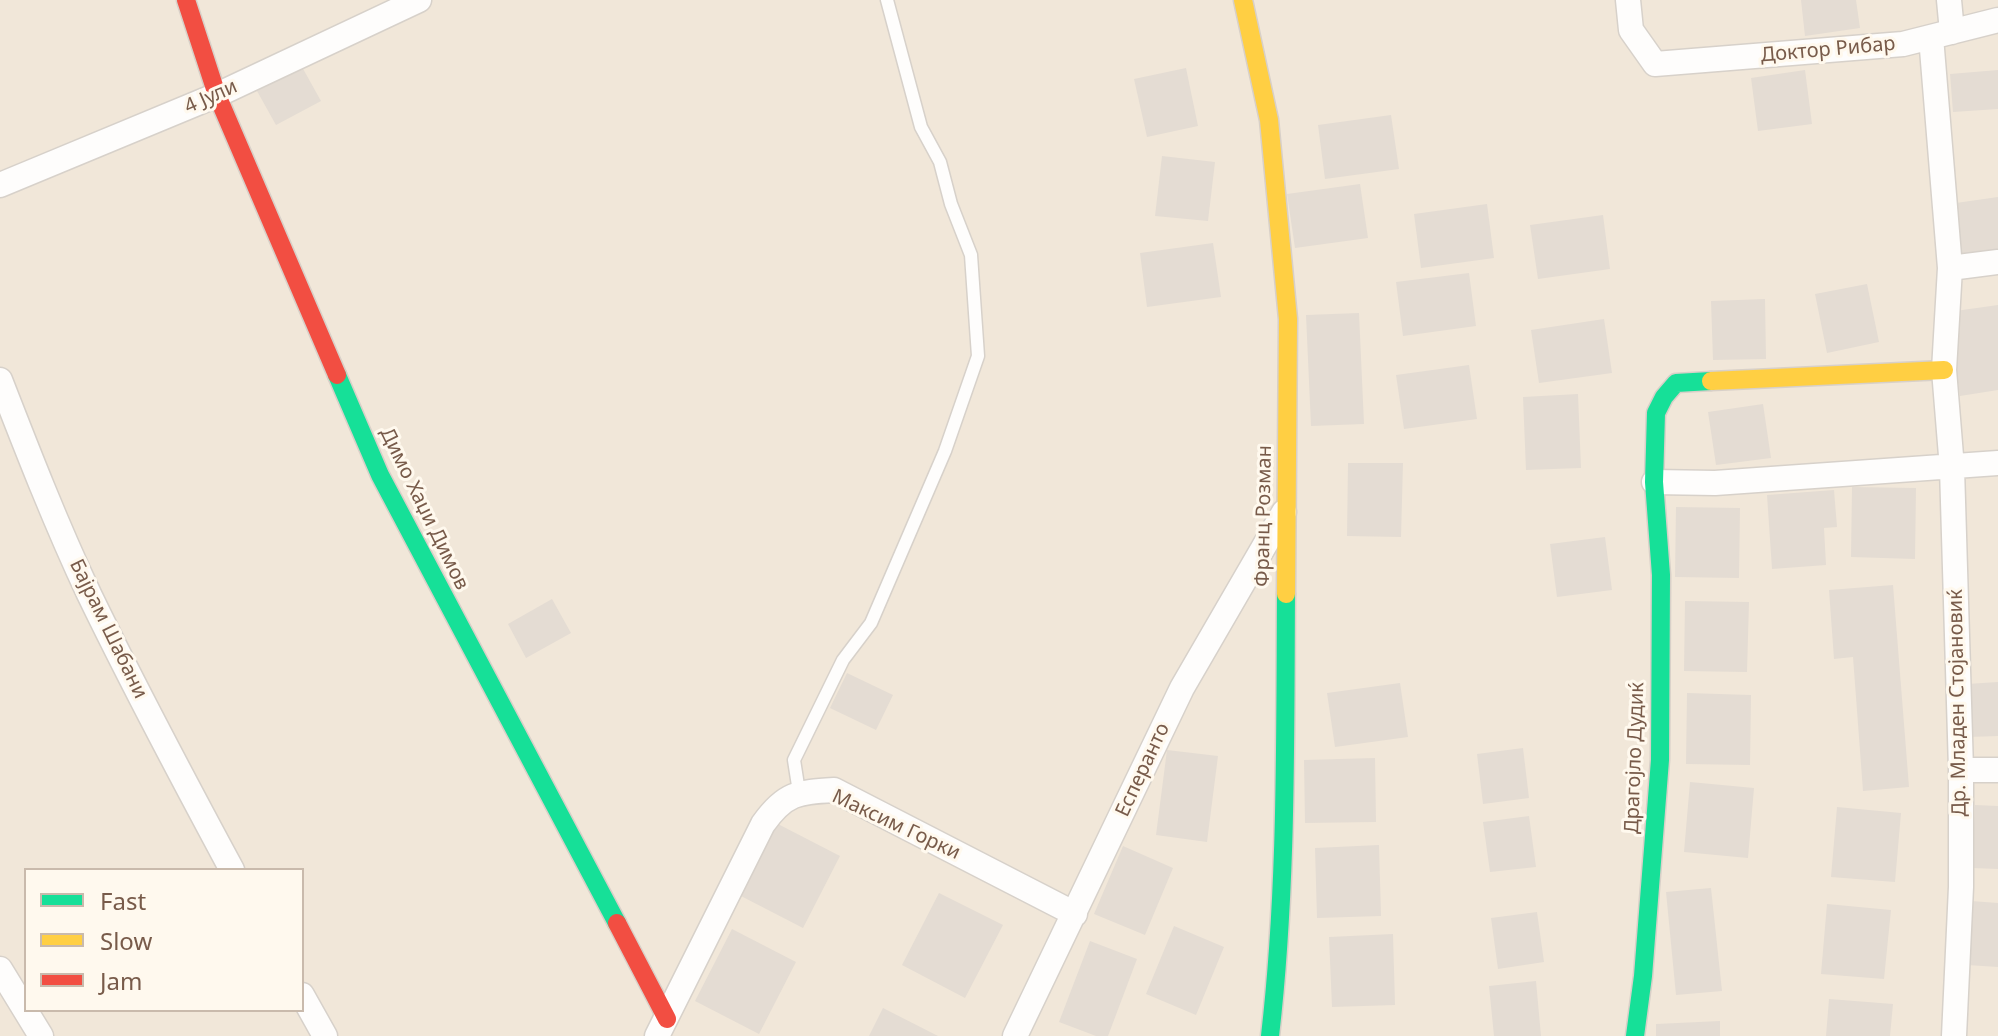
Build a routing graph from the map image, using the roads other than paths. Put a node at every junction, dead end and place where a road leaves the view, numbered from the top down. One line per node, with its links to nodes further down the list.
1 (186, 0): 9 (street, Димо Хаџи Димов)
2 (419, 0): 9 (street, 4 Јули)
3 (887, 0): 21 (lane)
4 (1243, 0): 18 (street, Франц Розман)
5 (1628, 0): 8 (street, Доктор Рибар)
6 (1949, 0): 8 (street, Др. Младен Стојановиќ)
7 (1998, 20): 8 (street, Доктор Рибар)
8 (1942, 34): 12 (street, Др. Младен Стојановиќ)
9 (217, 95): 10 (street, 4 Јули); 28 (street, Димо Хаџи Димов)
10 (0, 185)
11 (1998, 262): 12 (street)
12 (1950, 268): 13 (street, Др. Младен Стојановиќ)
13 (1944, 370): 16 (street, Др. Младен Стојановиќ); 17 (street, Драгојло Дудиќ)
14 (0, 380): 22 (street, Бајрам Шабани)
15 (1998, 463): 16 (street)
16 (1952, 468): 17 (street); 19 (street, Др. Младен Стојановиќ)
17 (1654, 482): 33 (street, Драгојло Дудиќ)
18 (1285, 511): 23 (street, Есперанто); 32 (street, Франц Розман)
19 (1961, 770): 20 (street); 34 (street, Др. Младен Стојановиќ)
20 (1998, 770)
21 (799, 792): 23 (street, Максим Горки); 28 (street)
22 (231, 868)
23 (1075, 914): 31 (street, Есперанто)
24 (0, 969): 26 (street)
25 (304, 999): 30 (street)
26 (24, 1008)
27 (26, 1012): 29 (street)
28 (662, 1027)
29 (41, 1036)
30 (325, 1036)
31 (1015, 1036)
32 (1270, 1036)
33 (1635, 1036)
34 (1954, 1036)

